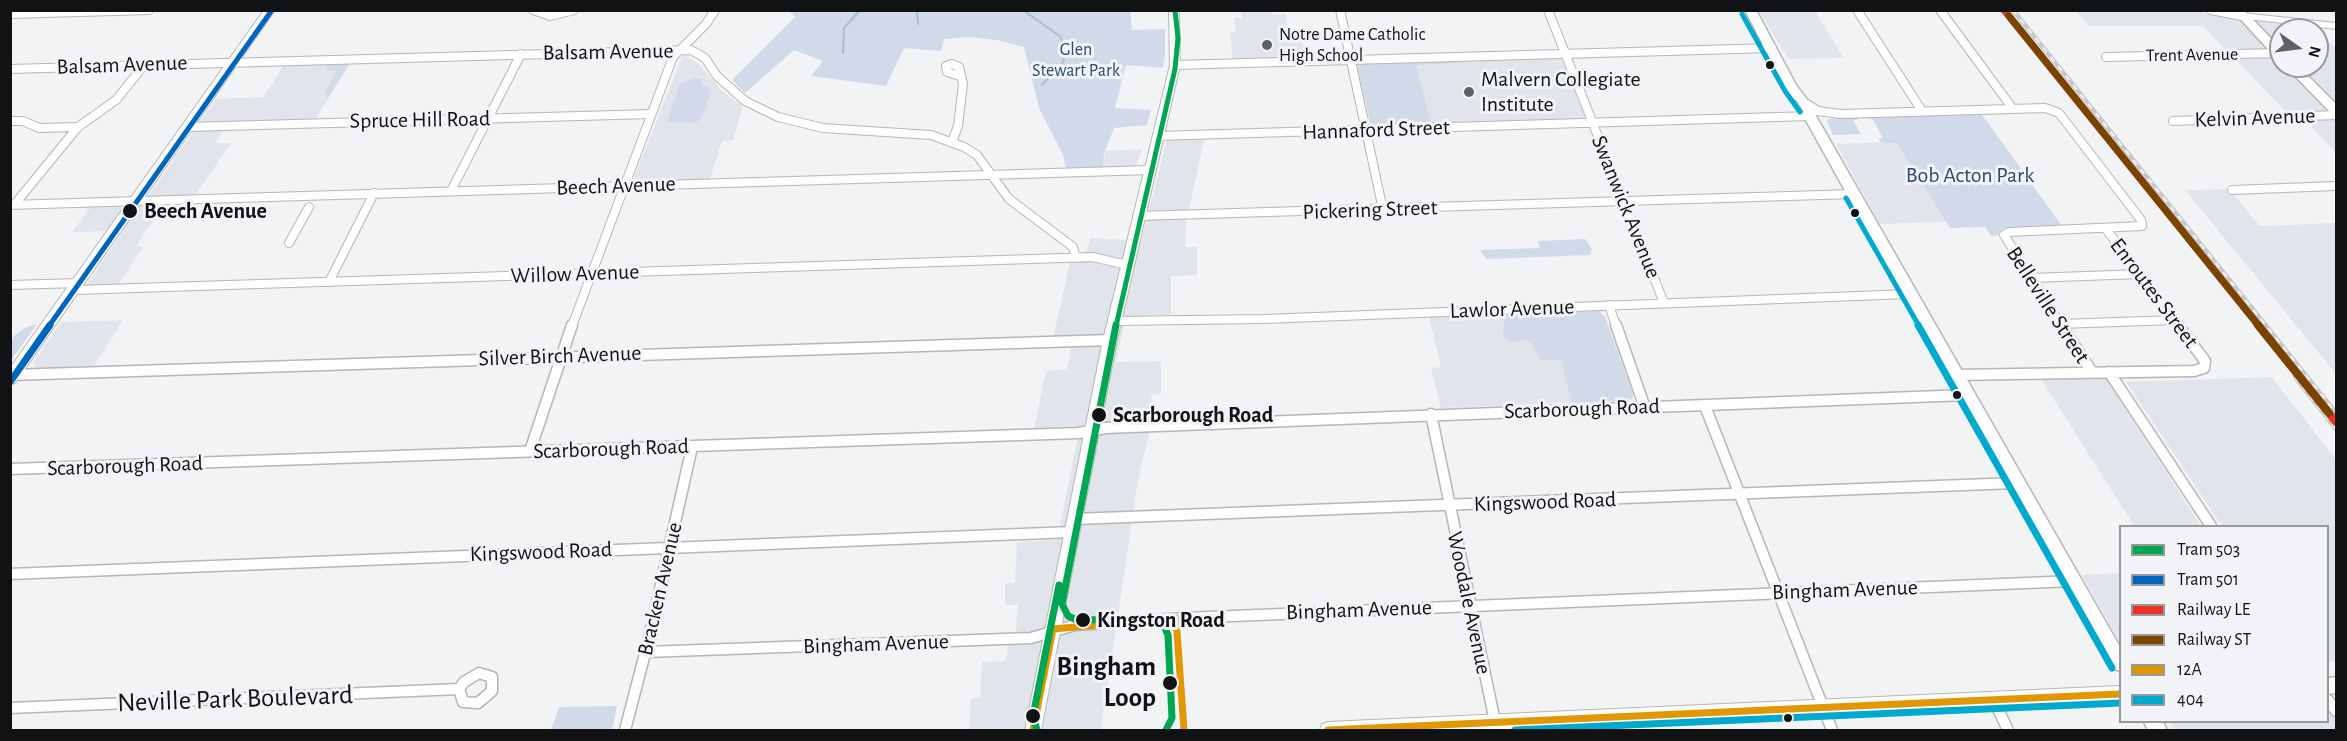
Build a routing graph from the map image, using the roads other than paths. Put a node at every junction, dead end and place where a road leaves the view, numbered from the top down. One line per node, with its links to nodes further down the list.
1 (149, 10): 13 (street)
2 (270, 10): 26 (main road)
3 (534, 10): 4 (street)
4 (574, 10)
5 (715, 10): 20 (street)
6 (1174, 10): 28 (main road)
7 (1340, 10): 25 (street)
8 (1548, 10): 22 (street, Swanwick Avenue)
9 (1750, 10): 19 (main road)
10 (1857, 10): 33 (street)
11 (1940, 10): 32 (street)
12 (2211, 10): 15 (street)
13 (110, 11): 14 (street)
14 (28, 12): 16 (street)
15 (2240, 13): 17 (main road); 18 (main road)
16 (10, 14)
17 (2337, 26)
18 (2269, 43)
19 (1772, 48): 22 (street); 37 (main road)
20 (677, 50): 21 (street, Balsam Avenue); 35 (street); 46 (street, Balsam Avenue)
21 (521, 54): 26 (street, Balsam Avenue); 38 (street)
22 (1565, 54): 25 (street); 41 (street, Swanwick Avenue)
23 (2269, 54): 24 (street, Trent Avenue)
24 (2106, 57)
25 (1350, 60): 28 (street); 44 (street)
26 (234, 62): 27 (street, Balsam Avenue); 43 (main road)
27 (144, 65): 29 (street, Balsam Avenue); 42 (street)
28 (1174, 65): 45 (main road)
29 (10, 69)
30 (960, 76): 46 (street)
31 (2303, 78): 34 (main road)
32 (2013, 109): 33 (street); 61 (street)
33 (1922, 111): 36 (street)
34 (2337, 113): 40 (street, Kelvin Avenue)
35 (651, 114): 38 (street, Spruce Hill Road); 49 (street)
36 (1840, 114): 37 (street); 37 (street)
37 (1810, 115): 41 (street, Hannaford Street); 54 (main road)
38 (487, 118): 43 (street, Spruce Hill Road); 52 (street)
39 (10, 121): 42 (street)
40 (2173, 121)
41 (1593, 124): 44 (street, Hannaford Street); 56 (street, Swanwick Avenue)
42 (78, 127): 57 (street)
43 (188, 127): 55 (main road)
44 (1365, 131): 45 (street, Hannaford Street); 59 (street)
45 (1158, 136): 47 (main road)
46 (952, 142): 48 (street, Balsam Avenue)
47 (1149, 170): 48 (street, Beech Avenue); 60 (main road)
48 (990, 175): 49 (street, Beech Avenue); 63 (street, Balsam Avenue)
49 (626, 185): 52 (street, Beech Avenue); 65 (street)
50 (2337, 186): 51 (street)
51 (2232, 190)
52 (451, 191): 53 (street, Beech Avenue)
53 (374, 193): 55 (street, Beech Avenue); 68 (street)
54 (1854, 195): 56 (street, Pickering Street); 71 (main road)
55 (136, 201): 57 (street, Beech Avenue); 70 (main road)
56 (1624, 201): 59 (street, Pickering Street); 72 (street, Swanwick Avenue)
57 (12, 205)
58 (309, 207): 62 (street)
59 (1383, 210): 60 (street, Pickering Street)
60 (1138, 216): 64 (main road)
61 (2106, 229): 66 (street, Enroutes Street); 67 (street, Belleville Street)
62 (289, 243)
63 (1076, 258): 64 (street); 65 (street, Willow Avenue)
64 (1127, 265): 75 (main road)
65 (592, 273): 68 (street, Willow Avenue); 78 (street)
66 (2140, 274): 67 (street); 74 (street, Enroutes Street)
67 (2030, 278): 76 (street, Belleville Street)
68 (329, 282): 70 (street, Willow Avenue)
69 (10, 285): 70 (street, Willow Avenue)
70 (76, 286): 82 (main road)
71 (1909, 294): 72 (street, Lawlor Avenue); 81 (main road)
72 (1664, 303): 73 (street, Lawlor Avenue)
73 (1609, 305): 75 (street, Lawlor Avenue); 85 (street)
74 (2175, 320): 76 (street); 80 (street, Enroutes Street)
75 (1114, 321): 77 (main road)
76 (2060, 324): 79 (street, Belleville Street)
77 (1110, 340): 78 (street, Silver Birch Avenue); 87 (main road)
78 (562, 356): 82 (street, Silver Birch Avenue); 89 (street)
79 (2092, 372): 80 (street); 81 (street)
80 (2109, 372): 95 (street)
81 (1956, 375): 83 (main road)
82 (12, 376)
83 (1966, 395): 84 (street, Scarborough Road); 91 (main road)
84 (1705, 406): 85 (street, Scarborough Road); 92 (street)
85 (1645, 408): 86 (street, Scarborough Road)
86 (1431, 414): 87 (street, Scarborough Road); 93 (street, Woodale Avenue)
87 (1093, 431): 88 (street, Scarborough Road); 94 (main road)
88 (692, 447): 89 (street, Scarborough Road); 96 (street, Bracken Avenue)
89 (530, 451): 90 (street, Scarborough Road)
90 (10, 470)
91 (2016, 483): 92 (street, Kingswood Road); 98 (main road)
92 (1740, 495): 93 (street, Kingswood Road); 99 (street)
93 (1448, 505): 94 (street, Kingswood Road); 100 (street, Woodale Avenue)
94 (1073, 525): 96 (street, Kingswood Road); 101 (main road)
95 (2210, 525)
96 (670, 546): 97 (street, Kingswood Road); 102 (street, Bracken Avenue)
97 (10, 574)
98 (2074, 581): 99 (street, Bingham Avenue); 103 (main road)
99 (1778, 593): 100 (street, Bingham Avenue); 108 (street)
100 (1470, 605): 101 (street, Bingham Avenue); 109 (street, Woodale Avenue)
101 (1053, 629): 102 (street, Bingham Avenue); 113 (main road)
102 (646, 652): 112 (street, Bracken Avenue)
103 (2119, 660)
104 (459, 689): 107 (street, Neville Park Boulevard)
105 (2119, 694): 106 (main road)
106 (1994, 701): 108 (main road); 116 (street)
107 (10, 708)
108 (1824, 709): 110 (main road); 115 (street)
109 (1495, 722): 110 (main road); 111 (main road)
110 (1575, 725)
111 (1439, 728): 114 (main road)
112 (625, 730)
113 (1033, 730)
114 (1328, 730)
115 (1832, 730)
116 (2008, 730)

